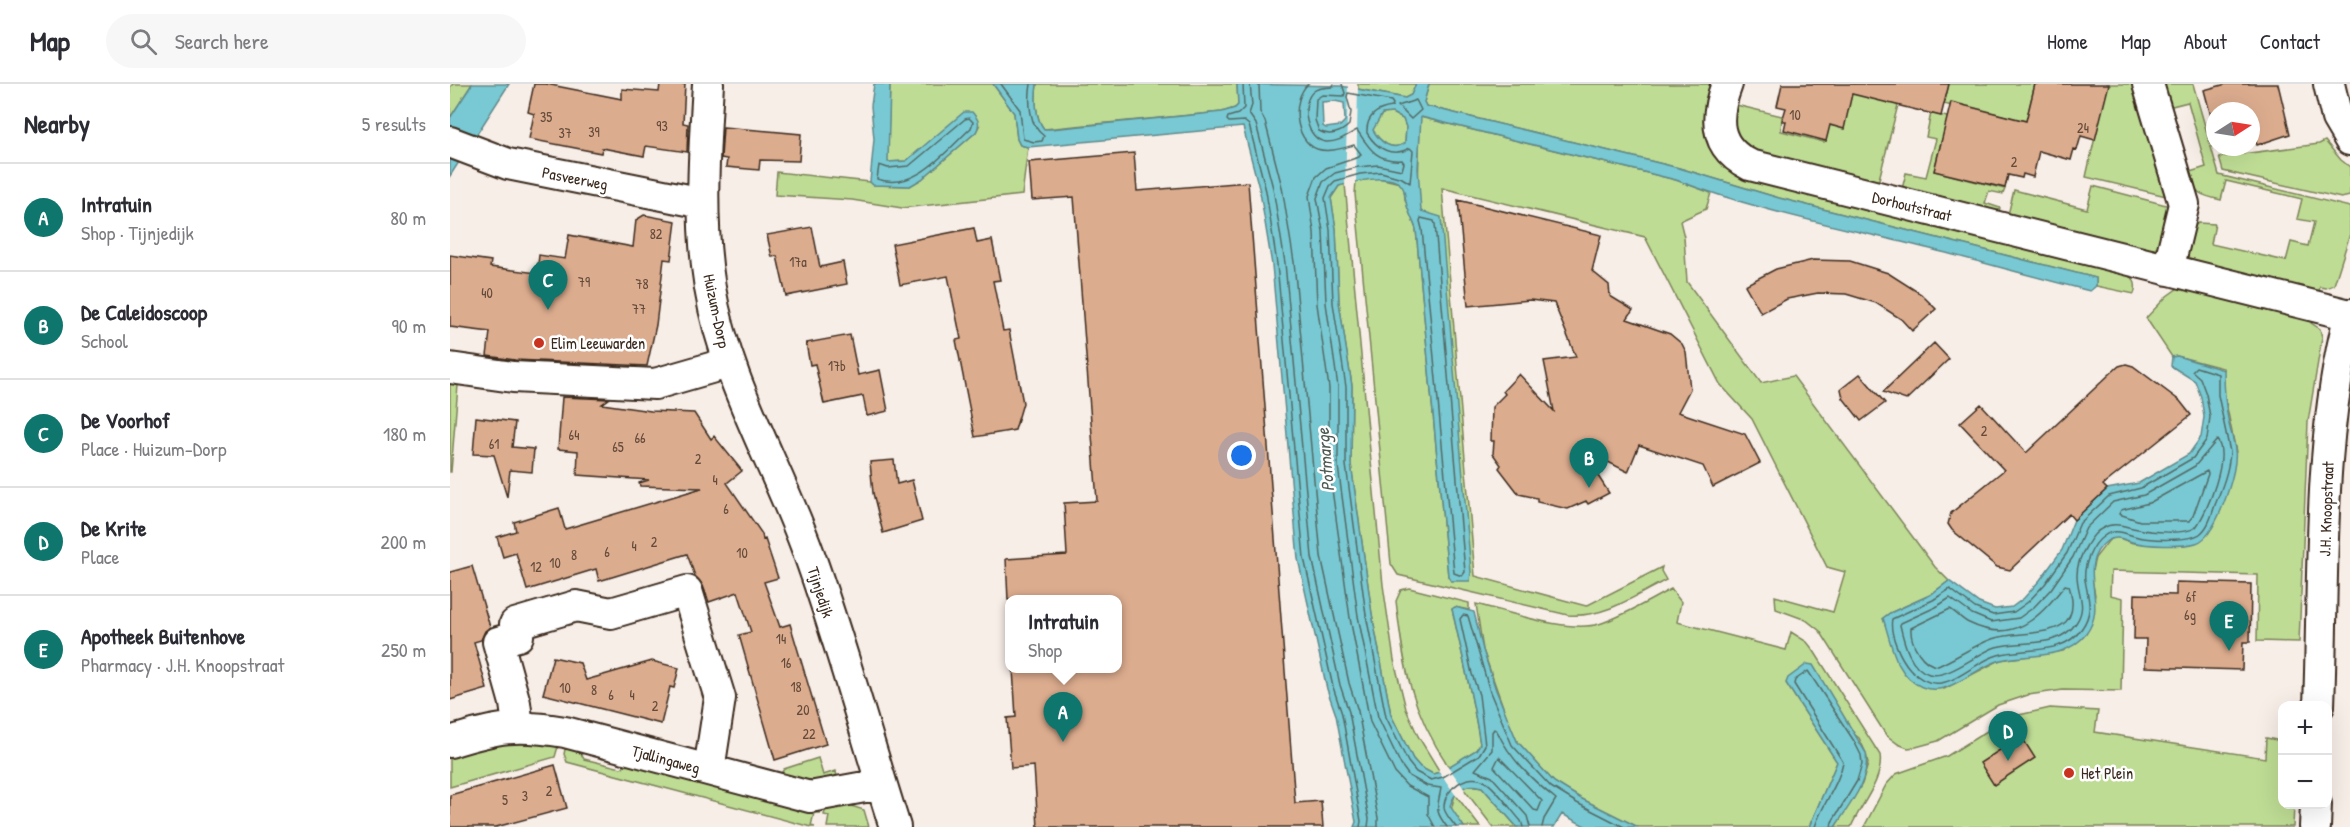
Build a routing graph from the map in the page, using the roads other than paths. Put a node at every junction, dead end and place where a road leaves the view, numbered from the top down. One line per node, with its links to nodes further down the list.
1 (708, 84): 7 (street, Huizum-Dorp)
2 (1727, 84): 8 (street, Dorhoutstraat)
3 (2148, 84): 8 (street)
4 (2329, 84): 5 (street)
5 (2350, 140)
6 (459, 146): 7 (street, Pasveerweg)
7 (703, 203): 10 (street, Huizum-Dorp)
8 (2168, 270): 9 (street, Dorhoutstraat)
9 (2350, 315): 12 (street, J.H. Knoopstraat)
10 (728, 363): 11 (street, Huizum-Dorp); 16 (street, Tijnjedijk)
11 (450, 368)
12 (2319, 701)
13 (518, 726): 14 (street, Tjallingaweg); 15 (street, Tjallingaweg); 15 (street)
14 (450, 742)
15 (708, 770): 16 (street, Tjallingaweg)
16 (881, 784): 18 (street, Tijnjedijk)
17 (2316, 809): 19 (street)
18 (895, 827)
19 (2315, 827)

